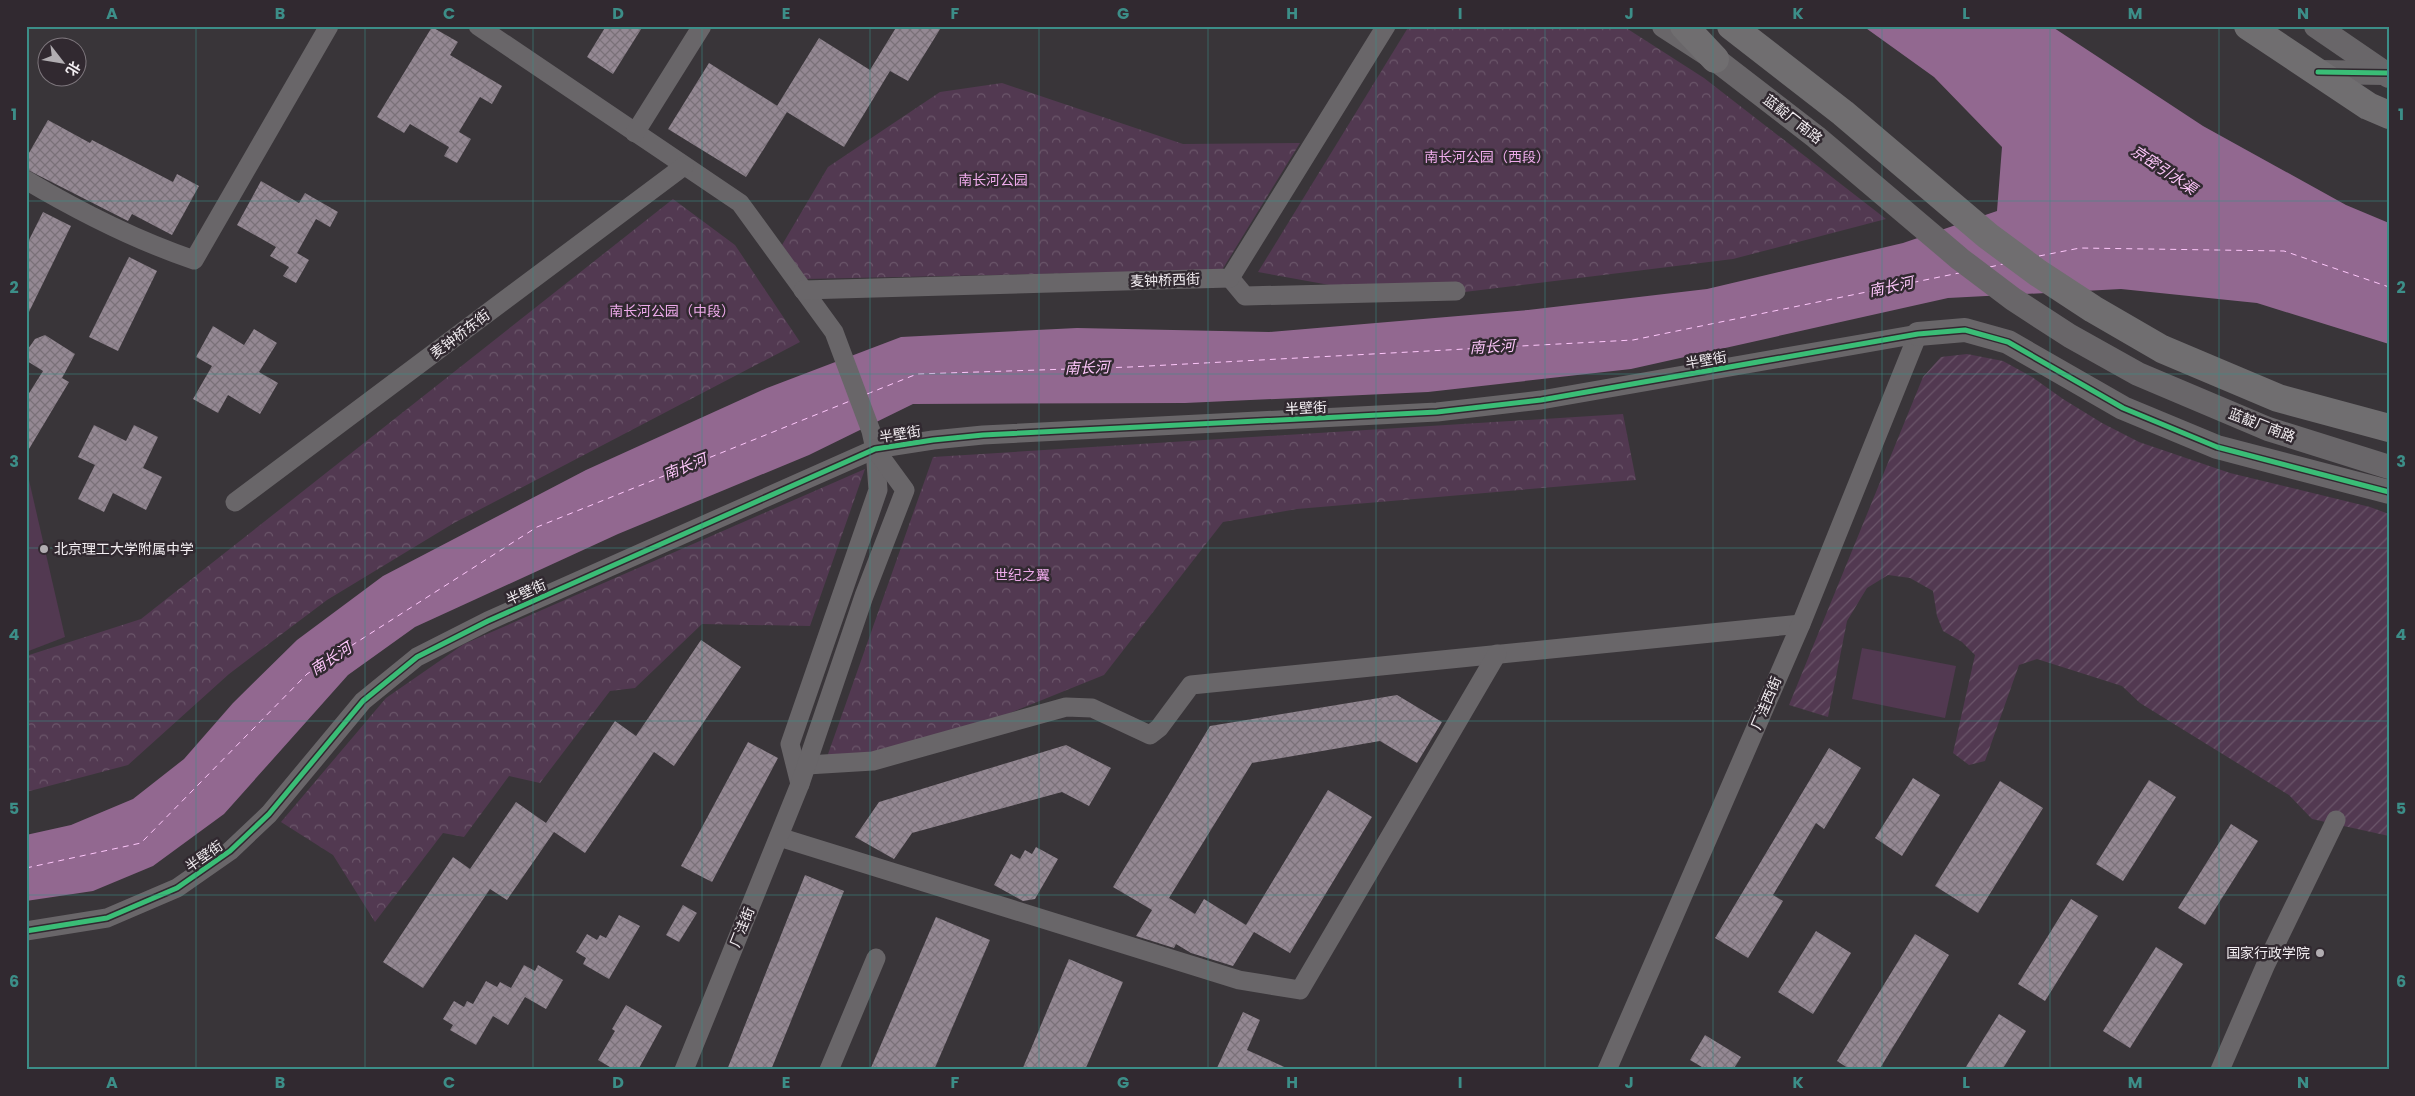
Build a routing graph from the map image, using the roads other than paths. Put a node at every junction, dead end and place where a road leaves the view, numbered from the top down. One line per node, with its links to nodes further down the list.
1 (329, 26): 16 (street)
2 (478, 26): 14 (street)
3 (702, 26): 14 (street)
4 (1386, 26): 17 (street)
5 (1664, 26): 10 (street, 蓝靛厂南路)
6 (1684, 26): 10 (highway)
7 (1731, 26): 21 (highway)
8 (2248, 26): 11 (highway)
9 (2316, 26): 12 (street)
10 (1715, 59): 23 (street, 蓝靛厂南路)
11 (2318, 72): 12 (street); 13 (highway)
12 (2387, 74)
13 (2389, 115)
14 (635, 133): 15 (street)
15 (684, 166): 18 (street); 25 (street, 麦钟桥东街)
16 (26, 180)
17 (1230, 278): 18 (street, 麦钟桥西街); 19 (street)
18 (803, 290): 22 (street)
19 (1456, 291)
20 (1918, 334): 22 (street, 半壁街); 24 (street); 26 (street, 厂洼西街)
21 (2389, 428)
22 (873, 440): 28 (street, 厂洼街); 29 (street); 32 (street, 半壁街)
23 (2389, 467)
24 (2389, 492)
25 (235, 502)
26 (1801, 624): 27 (street); 36 (street, 厂洼西街)
27 (1497, 654): 28 (street); 31 (street)
28 (807, 765): 29 (street, 厂洼街)
29 (800, 784): 31 (street, 厂洼街)
30 (2336, 820): 37 (street)
31 (779, 837): 34 (street, 厂洼街)
32 (26, 931)
33 (876, 958): 35 (street)
34 (684, 1070)
35 (828, 1070)
36 (1607, 1070)
37 (2220, 1070)

